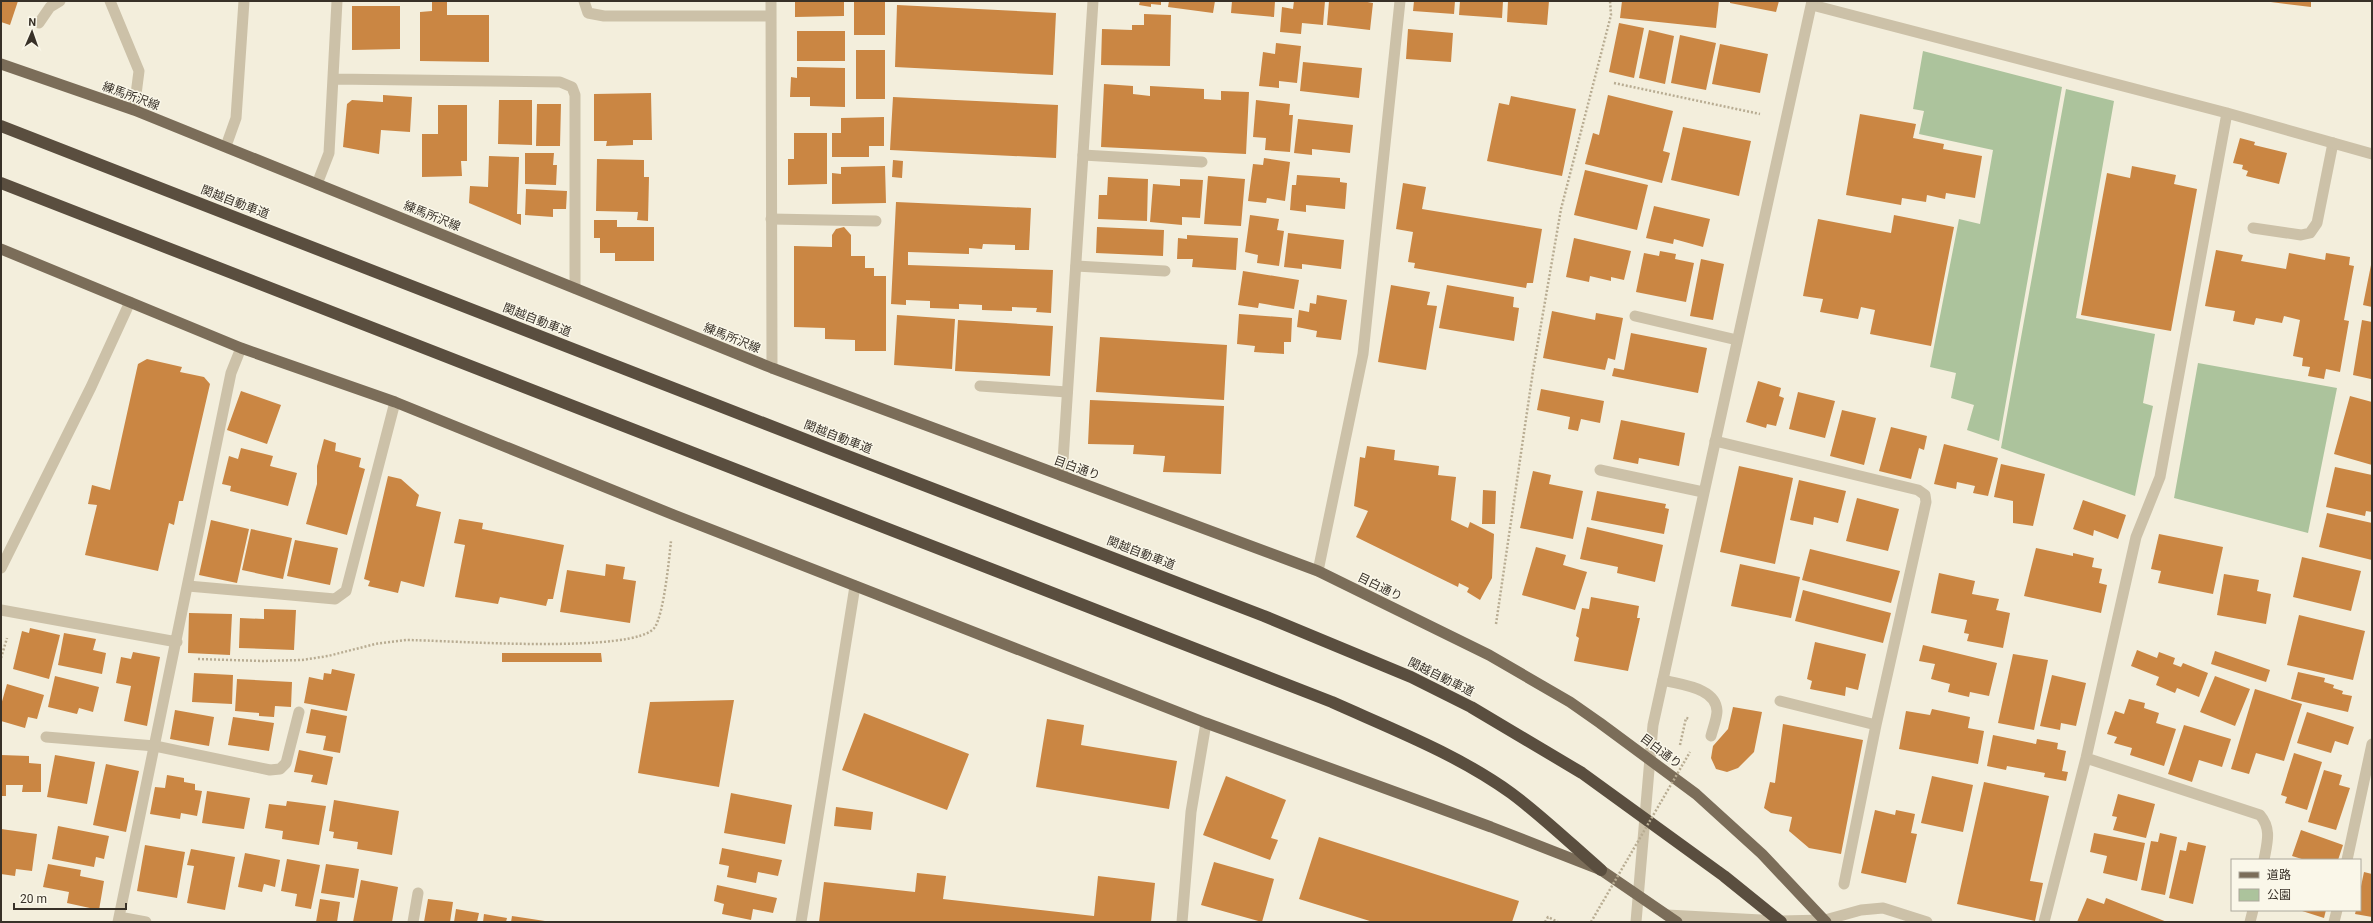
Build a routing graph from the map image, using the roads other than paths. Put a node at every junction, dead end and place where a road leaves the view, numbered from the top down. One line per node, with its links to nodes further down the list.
1 (60, 1): 11 (street)
2 (110, 1): 14 (street)
3 (244, 1): 18 (street)
4 (337, 1): 13 (street)
5 (584, 1): 10 (street)
6 (771, 1): 10 (street)
7 (1093, 1): 20 (street)
8 (1400, 1): 45 (street)
9 (1812, 3): 15 (street); 33 (street)
10 (771, 16): 24 (street)
11 (39, 23)
12 (1, 64): 14 (main road, 練馬所沢線)
13 (333, 79): 23 (street); 30 (street)
14 (134, 110): 18 (main road, 練馬所沢線)
15 (2227, 113): 17 (street); 60 (street)
16 (1, 126): 61 (highway, 関越自動車道)
17 (2333, 143): 19 (street); 26 (street)
18 (226, 146): 23 (main road, 練馬所沢線)
19 (2372, 154)
20 (1083, 155): 21 (street); 28 (street)
21 (1202, 162)
22 (1, 183): 64 (highway)
23 (317, 184): 30 (main road, 練馬所沢線)
24 (771, 219): 25 (street); 35 (street)
25 (876, 221)
26 (2253, 228)
27 (1, 249): 31 (main road)
28 (1076, 266): 29 (street); 37 (street)
29 (1165, 271)
30 (575, 288): 35 (main road, 練馬所沢線)
31 (130, 302): 34 (main road); 44 (street)
32 (1635, 316): 33 (street)
33 (1737, 340): 40 (street)
34 (241, 348): 39 (main road); 46 (street)
35 (772, 368): 38 (main road, 練馬所沢線)
36 (980, 386): 37 (street)
37 (1067, 392): 42 (street)
38 (851, 398): 42 (main road, 目白通り)
39 (396, 402): 46 (street); 47 (main road)
40 (1715, 441): 43 (street); 54 (street)
41 (1600, 470): 43 (street)
42 (1062, 476): 45 (main road, 目白通り)
43 (1703, 492): 50 (street)
44 (1, 568)
45 (1318, 571): 59 (main road, 目白通り)
46 (188, 586): 49 (street)
47 (855, 586): 53 (main road); 75 (street)
48 (1, 610): 49 (street)
49 (177, 642): 58 (street)
50 (1663, 680): 55 (street); 59 (street)
51 (1780, 701): 54 (street)
52 (299, 712): 58 (street)
53 (1206, 723): 64 (main road); 76 (street)
54 (1876, 725): 65 (street)
55 (1711, 736)
56 (46, 737): 58 (street)
57 (2372, 744): 63 (street)
58 (155, 746): 71 (street)
59 (1650, 758): 61 (street); 72 (main road, 目白通り)
60 (2086, 758): 62 (street); 81 (street)
61 (1644, 817): 67 (street); 79 (highway, 関越自動車道)
62 (2264, 859)
63 (2347, 859)
64 (1601, 870): 67 (main road)
65 (1844, 884)
66 (418, 893): 74 (street)
67 (1639, 894): 70 (main road); 77 (street)
68 (2253, 911): 82 (street)
69 (2337, 911): 83 (street)
70 (1667, 915): 78 (main road); 79 (street)
71 (119, 920): 73 (street)
72 (1826, 921): 79 (street); 80 (street)
73 (146, 922)
74 (413, 922)
75 (801, 922)
76 (1182, 922)
77 (1636, 922)
78 (1677, 922)
79 (1781, 922)
80 (1927, 922)
81 (2044, 922)
82 (2250, 922)
83 (2334, 922)

